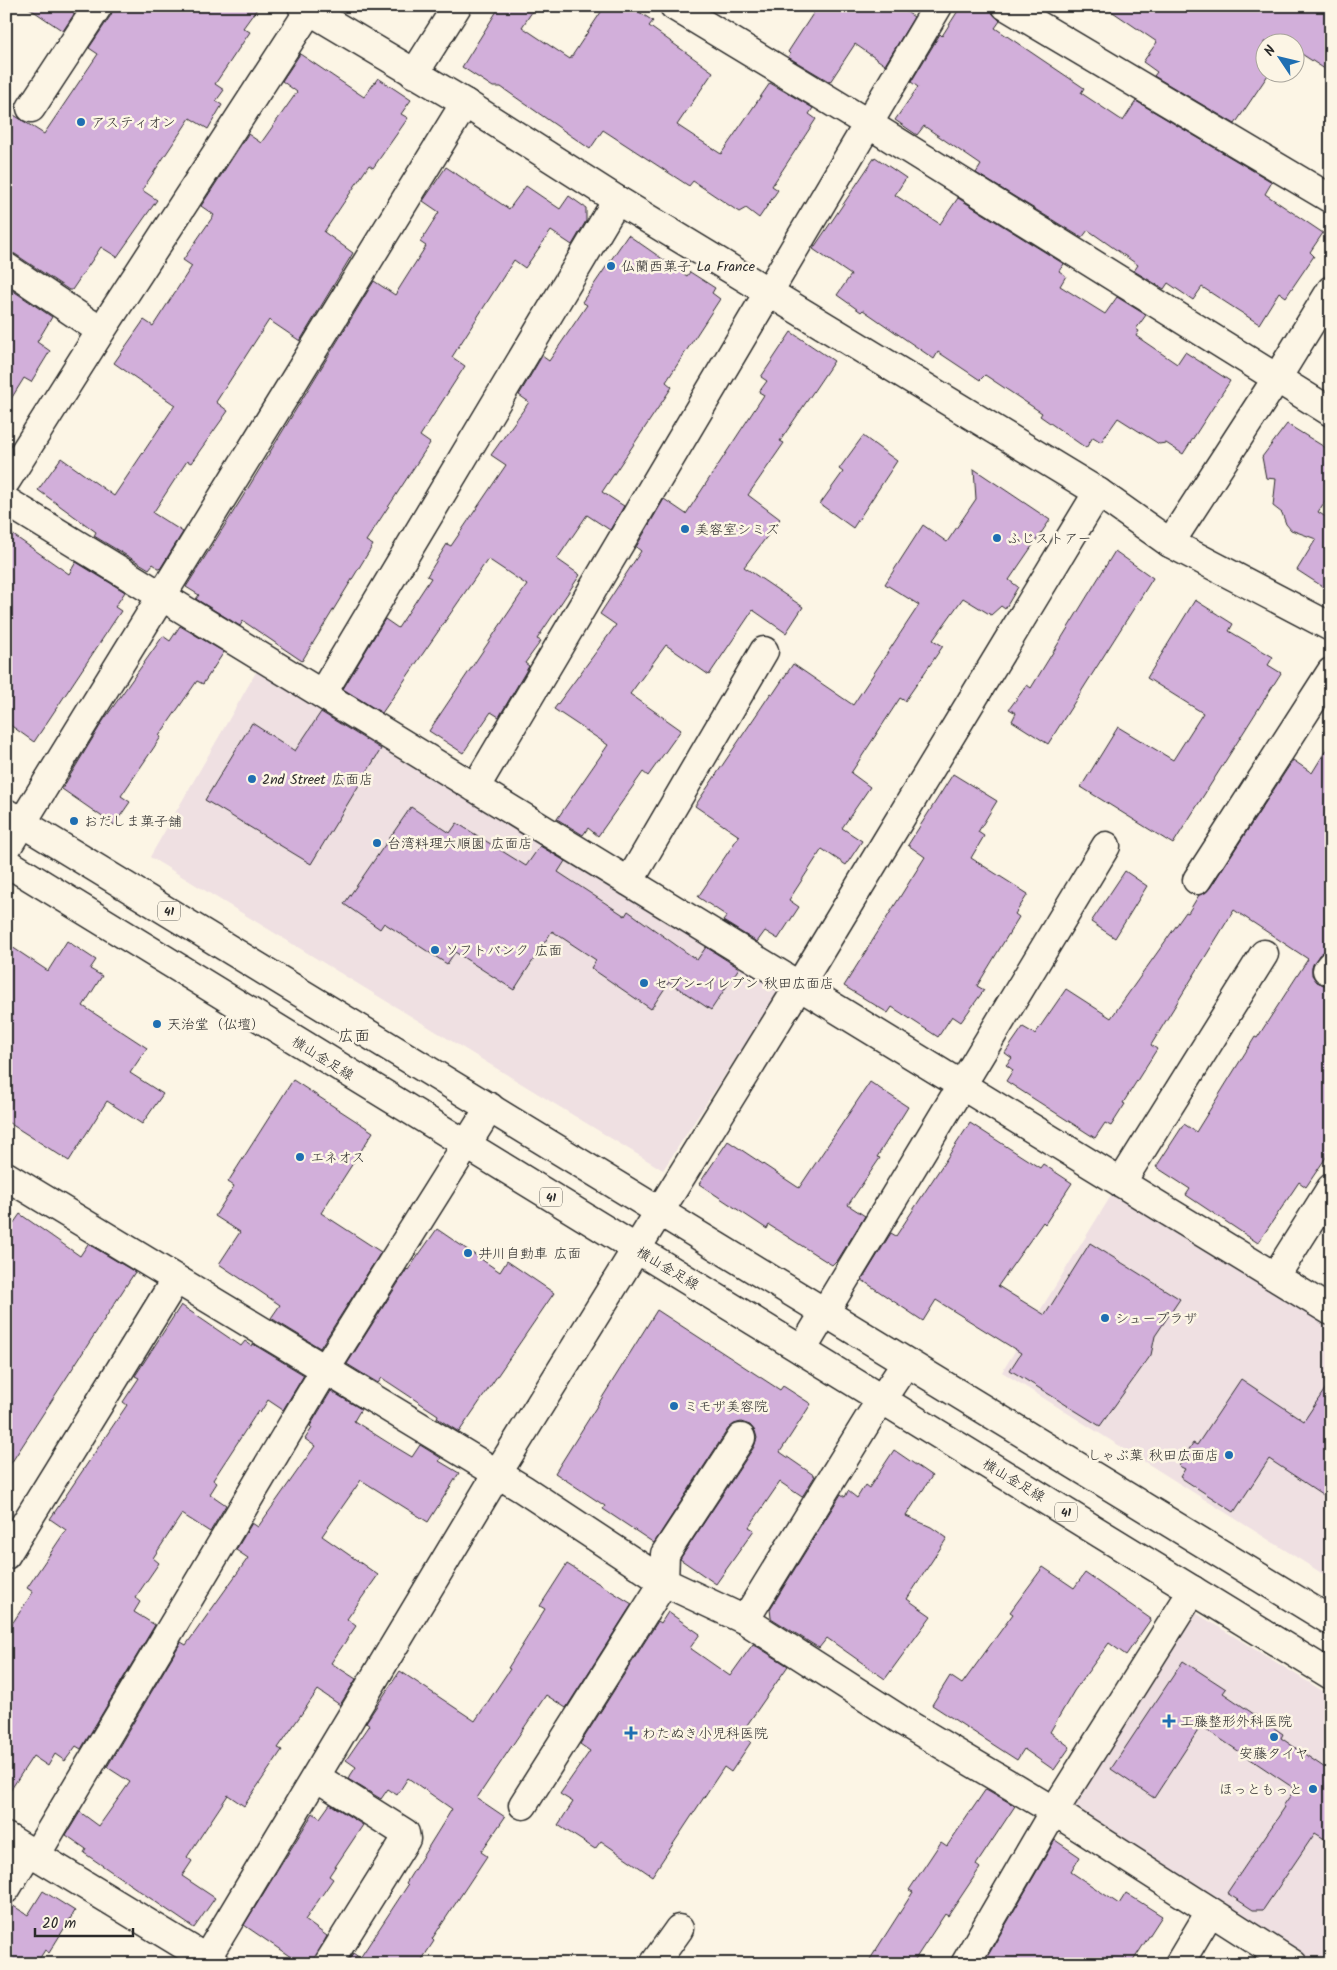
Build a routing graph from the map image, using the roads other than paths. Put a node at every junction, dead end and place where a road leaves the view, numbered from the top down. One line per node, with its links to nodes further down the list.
1 (98, 6): 9 (street)
2 (457, 6): 7 (street)
3 (674, 6): 10 (street)
4 (938, 6): 10 (street)
5 (1006, 6): 11 (street)
6 (305, 8): 7 (street); 16 (street)
7 (414, 74): 8 (street)
8 (465, 103): 12 (street); 23 (street)
9 (31, 108)
10 (867, 123): 15 (street); 17 (street)
11 (1331, 199)
12 (617, 200): 15 (street); 27 (street)
13 (6, 267): 16 (street)
14 (1331, 290): 17 (street)
15 (770, 291): 20 (street); 28 (street)
16 (101, 331): 19 (street)
17 (1277, 378): 18 (street); 22 (street)
18 (1331, 412)
19 (6, 482)
20 (1098, 492): 22 (street); 36 (street)
21 (6, 501): 23 (street)
22 (1170, 543): 24 (street)
23 (161, 595): 27 (street); 29 (street)
24 (1331, 627)
25 (764, 651): 34 (street)
26 (1331, 672): 33 (street)
27 (322, 694): 28 (street)
28 (475, 788): 34 (street)
29 (14, 818): 31 (street); 38 (street, 41)
30 (1106, 846): 37 (street)
31 (6, 849)
32 (6, 862): 39 (street, 横山金足線 / 41)
33 (1197, 880)
34 (629, 882): 36 (street)
35 (1264, 954): 40 (street)
36 (799, 986): 37 (street); 43 (street)
37 (961, 1085): 40 (street); 47 (street)
38 (490, 1106): 39 (street); 43 (street, 41)
39 (465, 1146): 44 (street, 横山金足線 / 41); 51 (street)
40 (1121, 1183): 45 (street)
41 (10, 1186): 46 (street)
42 (1331, 1188): 45 (street)
43 (659, 1210): 44 (street); 47 (street, 41)
44 (636, 1248): 49 (street, 横山金足線 / 41); 54 (street)
45 (1274, 1277): 48 (street)
46 (176, 1278): 51 (street); 55 (street)
47 (825, 1311): 49 (street); 50 (street, 41)
48 (1331, 1311)
49 (802, 1350): 52 (street, 横山金足線 / 41)
50 (906, 1363): 52 (street); 59 (street, 41)
51 (325, 1370): 54 (street); 65 (street)
52 (882, 1399): 57 (street, 横山金足線 / 41); 58 (street)
53 (741, 1438): 56 (street)
54 (497, 1474): 56 (street); 61 (street)
55 (6, 1555)
56 (664, 1582): 58 (street); 62 (street)
57 (1193, 1590): 60 (street, 横山金足線 / 41); 63 (street)
58 (745, 1620): 63 (street)
59 (1331, 1621)
60 (1331, 1675)
61 (316, 1777): 69 (street); 70 (street)
62 (523, 1805)
63 (1054, 1811): 67 (street); 72 (street)
64 (6, 1837): 65 (street)
65 (33, 1853): 66 (street); 69 (street)
66 (6, 1889)
67 (1210, 1912): 73 (street); 74 (street)
68 (679, 1929): 71 (street)
69 (208, 1962)
70 (328, 1964)
71 (654, 1964)
72 (965, 1964)
73 (1179, 1964)
74 (1294, 1964)

